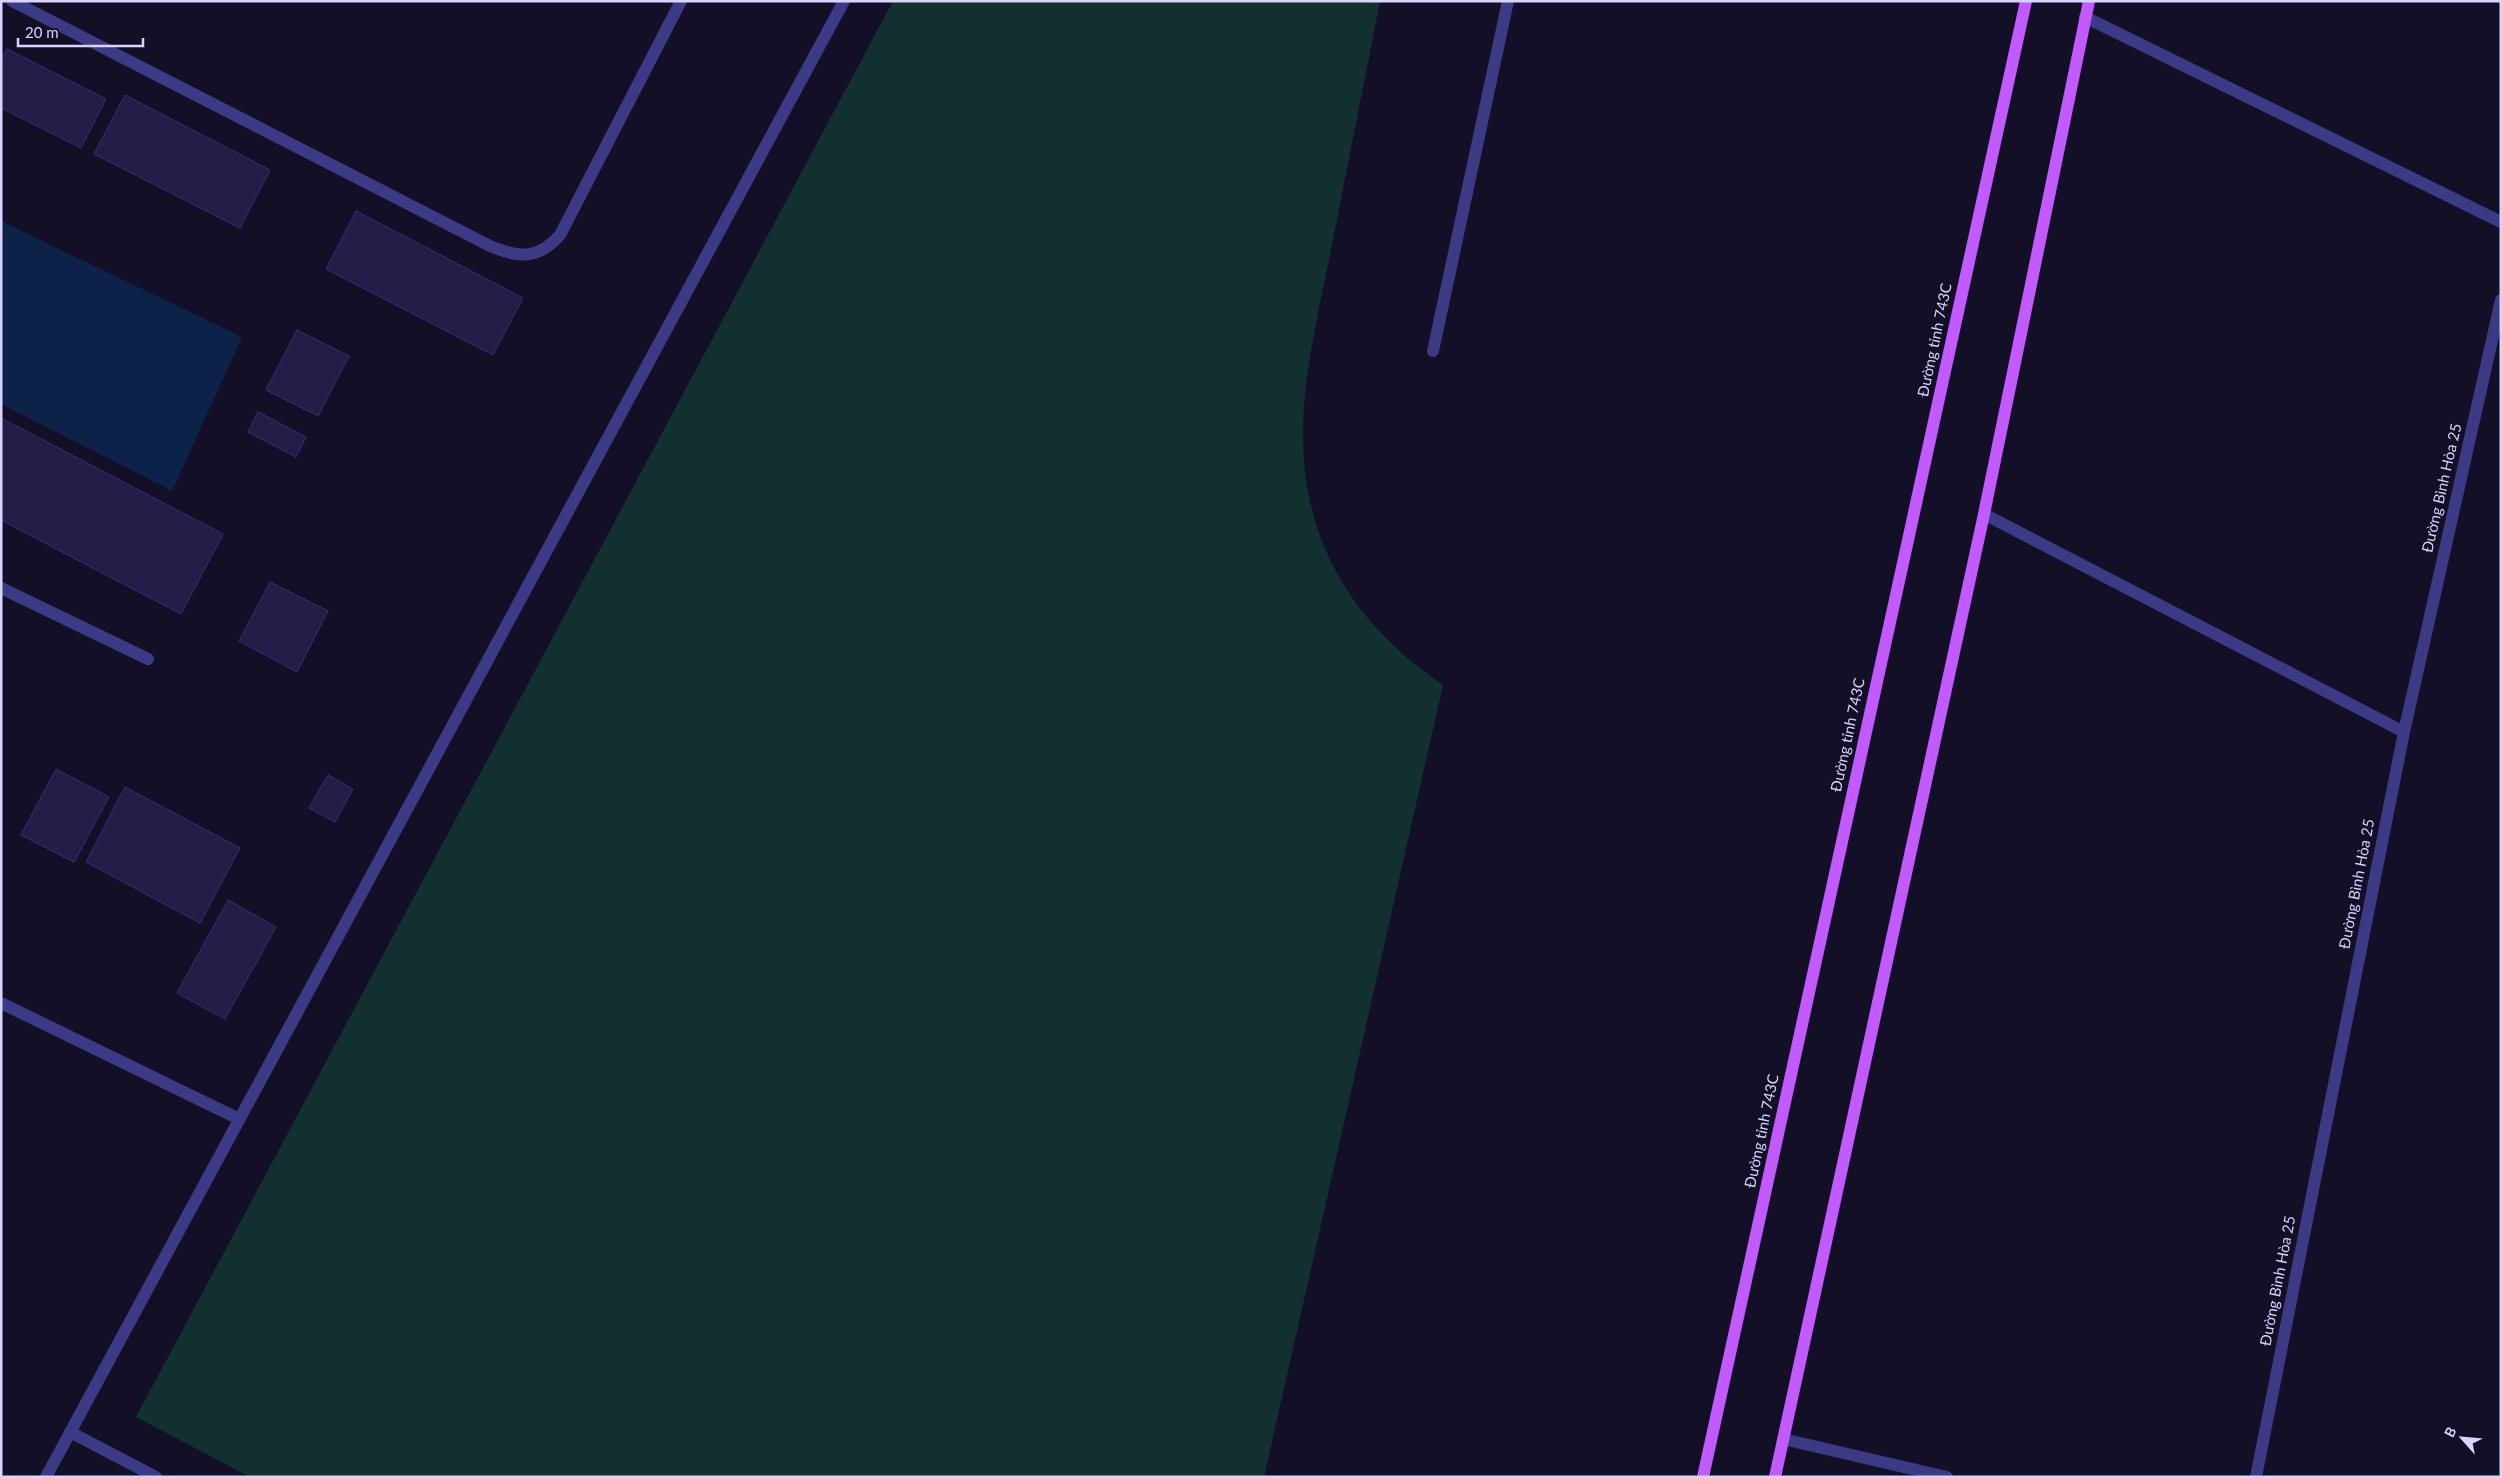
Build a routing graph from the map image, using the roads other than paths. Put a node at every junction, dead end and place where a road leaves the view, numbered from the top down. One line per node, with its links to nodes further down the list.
1 (12, 1): 2 (street)
2 (681, 1)
3 (844, 1): 16 (street)
4 (1508, 1): 10 (street)
5 (2026, 1): 21 (main road, Đường tỉnh 743C)
6 (2089, 1): 7 (main road)
7 (2085, 17): 8 (street); 11 (main road)
8 (2501, 222)
9 (2501, 300): 14 (street, Đường Bình Hòa 25)
10 (1433, 351)
11 (1984, 514): 14 (street); 18 (main road)
12 (1, 588): 13 (street)
13 (148, 659)
14 (2404, 732): 24 (street, Đường Bình Hòa 25)
15 (1, 1003): 16 (street)
16 (239, 1119): 17 (street)
17 (70, 1432): 19 (street); 20 (street)
18 (1783, 1439): 22 (main road); 23 (street)
19 (46, 1477)
20 (156, 1477)
21 (1703, 1477)
22 (1775, 1477)
23 (1947, 1477)
24 (2256, 1477)

